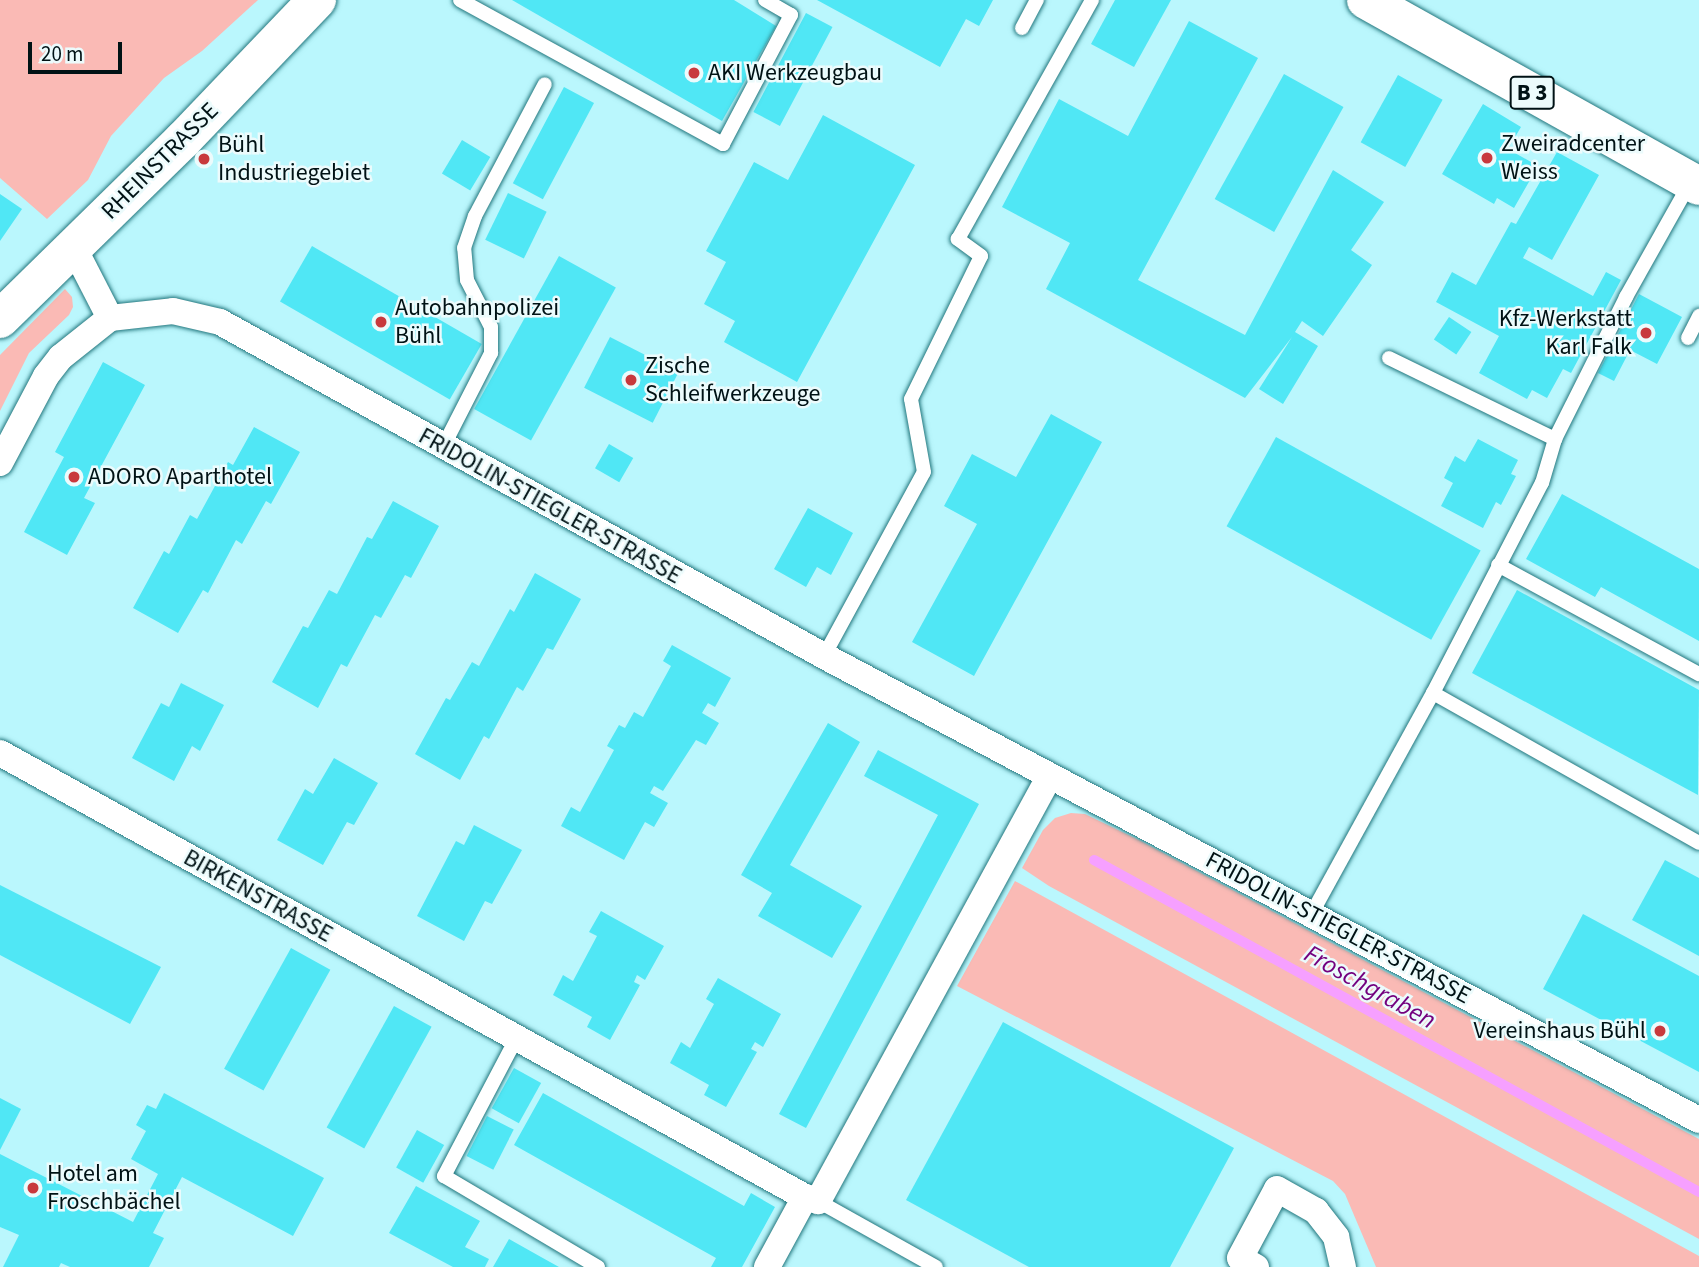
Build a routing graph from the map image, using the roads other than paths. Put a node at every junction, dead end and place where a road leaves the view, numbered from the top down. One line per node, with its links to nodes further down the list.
1 (317, 0): 10 (street, RHEINSTRASSE)
2 (460, 0): 3 (lane)
3 (765, 0)
4 (1037, 0): 7 (lane)
5 (1092, 0): 20 (lane)
6 (1366, 0): 9 (street, B 3)
7 (1022, 28)
8 (545, 84): 17 (lane)
9 (1695, 184): 16 (lane)
10 (74, 248): 12 (street); 13 (street, RHEINSTRASSE)
11 (1699, 316): 14 (lane)
12 (110, 318): 17 (street, FRIDOLIN-STIEGLER-STRASSE); 18 (street)
13 (0, 319)
14 (1688, 338)
15 (1389, 358): 16 (lane)
16 (1555, 439): 19 (lane)
17 (443, 447): 20 (street, FRIDOLIN-STIEGLER-STRASSE)
18 (0, 463)
19 (1498, 565): 21 (lane); 22 (lane)
20 (824, 656): 24 (street, FRIDOLIN-STIEGLER-STRASSE)
21 (1699, 674)
22 (1433, 693): 25 (lane); 26 (lane)
23 (0, 752): 27 (street, BIRKENSTRASSE)
24 (1050, 776): 26 (street, FRIDOLIN-STIEGLER-STRASSE); 29 (street)
25 (1699, 843)
26 (1312, 913): 28 (street, FRIDOLIN-STIEGLER-STRASSE)
27 (516, 1039): 29 (street, BIRKENSTRASSE); 30 (lane)
28 (1699, 1120)
29 (811, 1199): 31 (street); 32 (lane)
30 (598, 1267)
31 (766, 1267)
32 (936, 1267)
33 (1256, 1267): 34 (street)
34 (1343, 1267)

